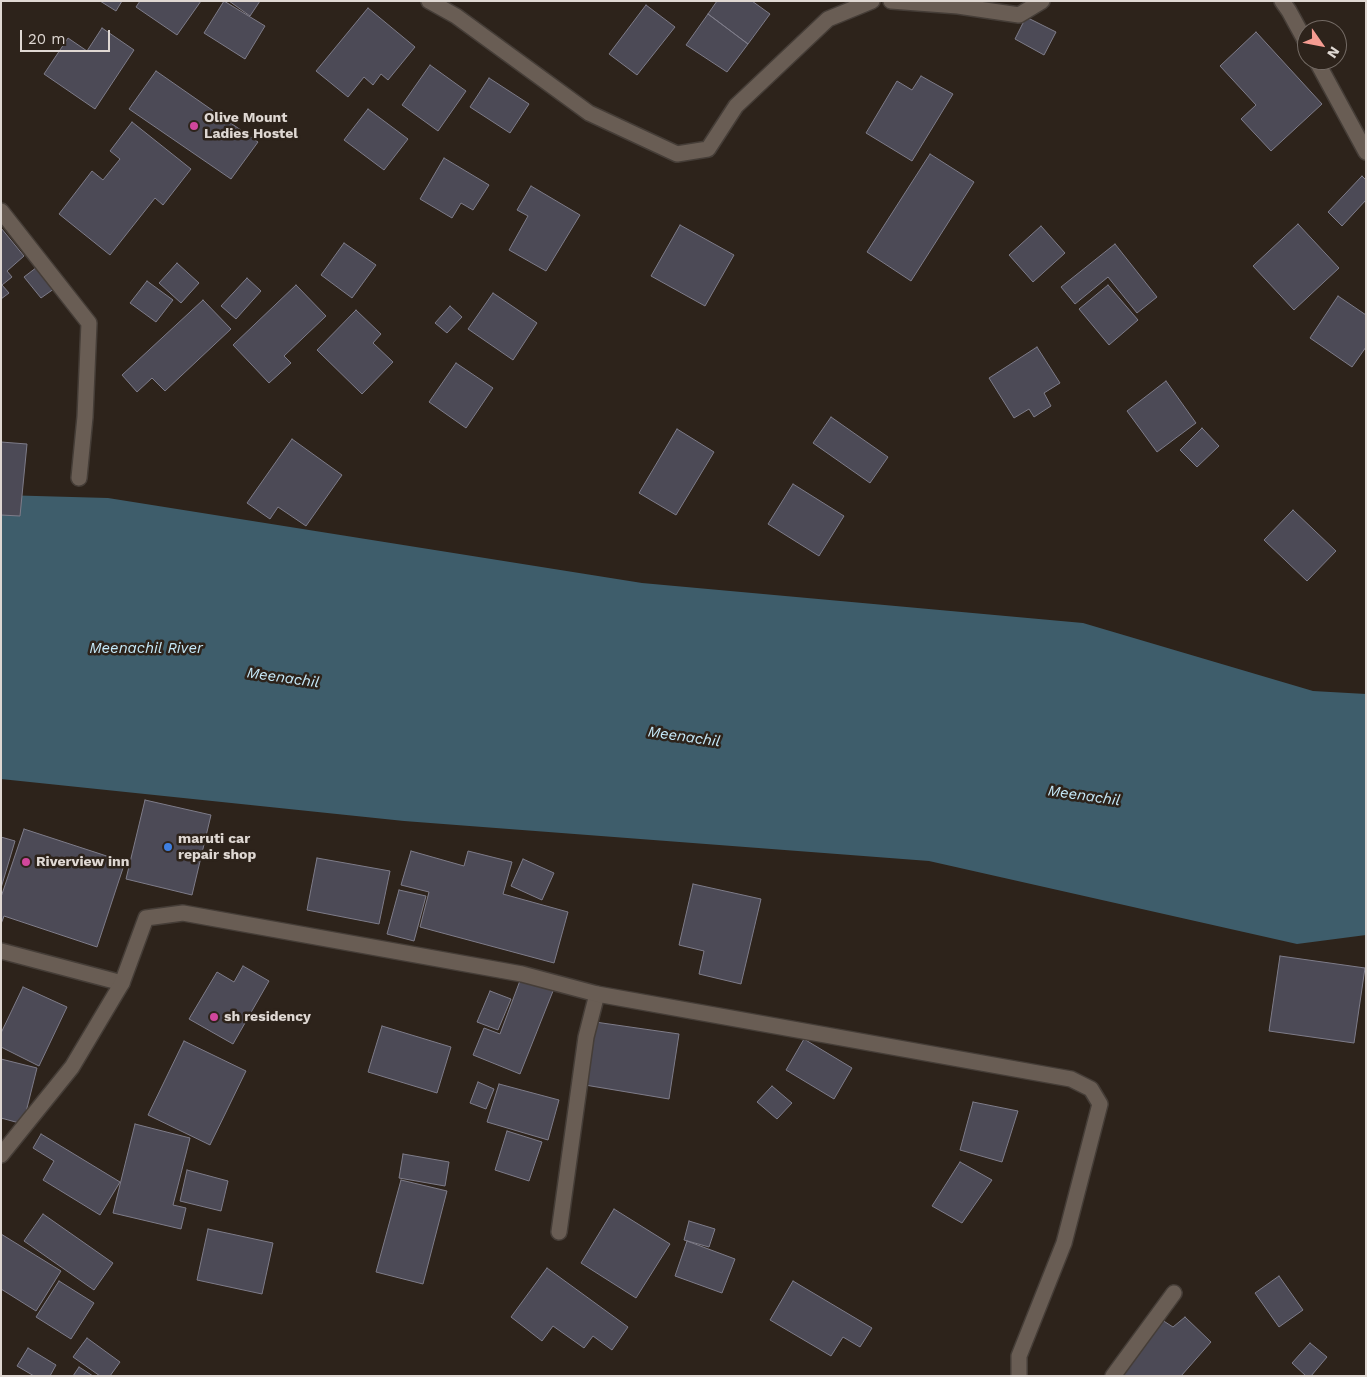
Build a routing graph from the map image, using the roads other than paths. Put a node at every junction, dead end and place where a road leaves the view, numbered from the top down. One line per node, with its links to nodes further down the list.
1 (429, 1): 2 (street)
2 (872, 1)
3 (892, 1): 4 (street)
4 (1042, 1)
5 (1282, 1): 6 (street)
6 (1297, 26)
7 (1321, 70): 8 (street)
8 (1366, 152)
9 (1, 211): 10 (street)
10 (79, 478)
11 (1, 951): 12 (street)
12 (122, 983): 13 (street); 14 (street)
13 (597, 994): 15 (street); 17 (street)
14 (1, 1155)
15 (559, 1232)
16 (1174, 1293): 18 (street)
17 (1018, 1376)
18 (1113, 1376)

